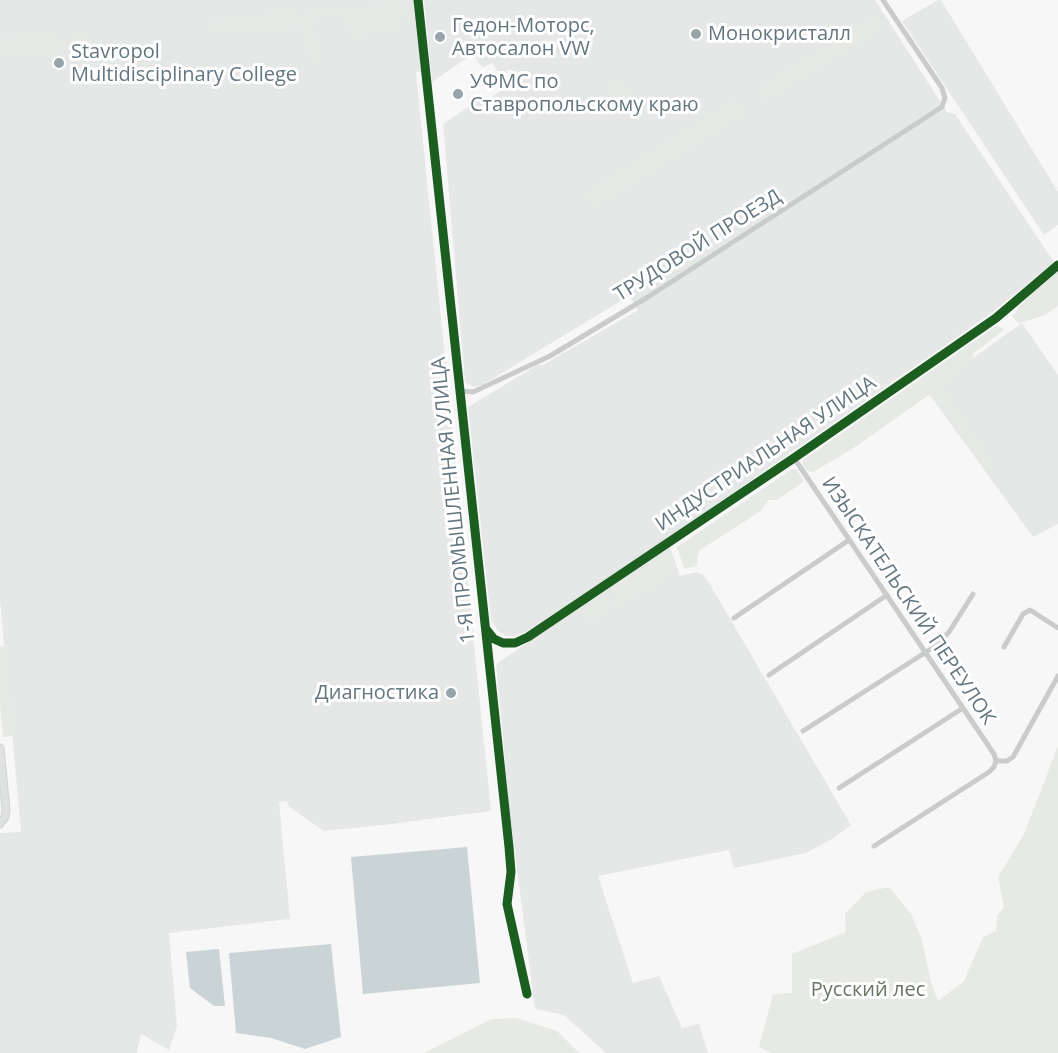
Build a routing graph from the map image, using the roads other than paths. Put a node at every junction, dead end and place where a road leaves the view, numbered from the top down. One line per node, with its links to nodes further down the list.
1 (418, 0): 4 (street, 1-Я ПРОМЫШЛЕННАЯ УЛИЦА)
2 (883, 0): 4 (street, ТРУДОВОЙ ПРОЕЗД)
3 (1058, 265): 5 (street, ИНДУСТРИАЛЬНАЯ УЛИЦА)
4 (461, 391): 11 (street, 1-Я ПРОМЫШЛЕННАЯ УЛИЦА)
5 (794, 458): 6 (street, ИЗЫСКАТЕЛЬСКИЙ ПЕРЕУЛОК); 11 (street, ИНДУСТРИАЛЬНАЯ УЛИЦА)
6 (849, 540): 8 (street, ИЗЫСКАТЕЛЬСКИЙ ПЕРЕУЛОК); 9 (street)
7 (973, 594): 13 (street)
8 (887, 595): 13 (street, ИЗЫСКАТЕЛЬСКИЙ ПЕРЕУЛОК); 14 (street)
9 (734, 618)
10 (1058, 628): 12 (street)
11 (486, 629): 23 (street, 1-Я ПРОМЫШЛЕННАЯ УЛИЦА)
12 (1004, 647)
13 (924, 652): 16 (street, ИЗЫСКАТЕЛЬСКИЙ ПЕРЕУЛОК); 17 (street)
14 (769, 675)
15 (1058, 676): 19 (street)
16 (963, 708): 19 (street, ИЗЫСКАТЕЛЬСКИЙ ПЕРЕУЛОК); 20 (street)
17 (803, 731)
18 (0, 748): 21 (main road)
19 (996, 760): 22 (street)
20 (839, 788)
21 (0, 824)
22 (874, 846)
23 (527, 994)

